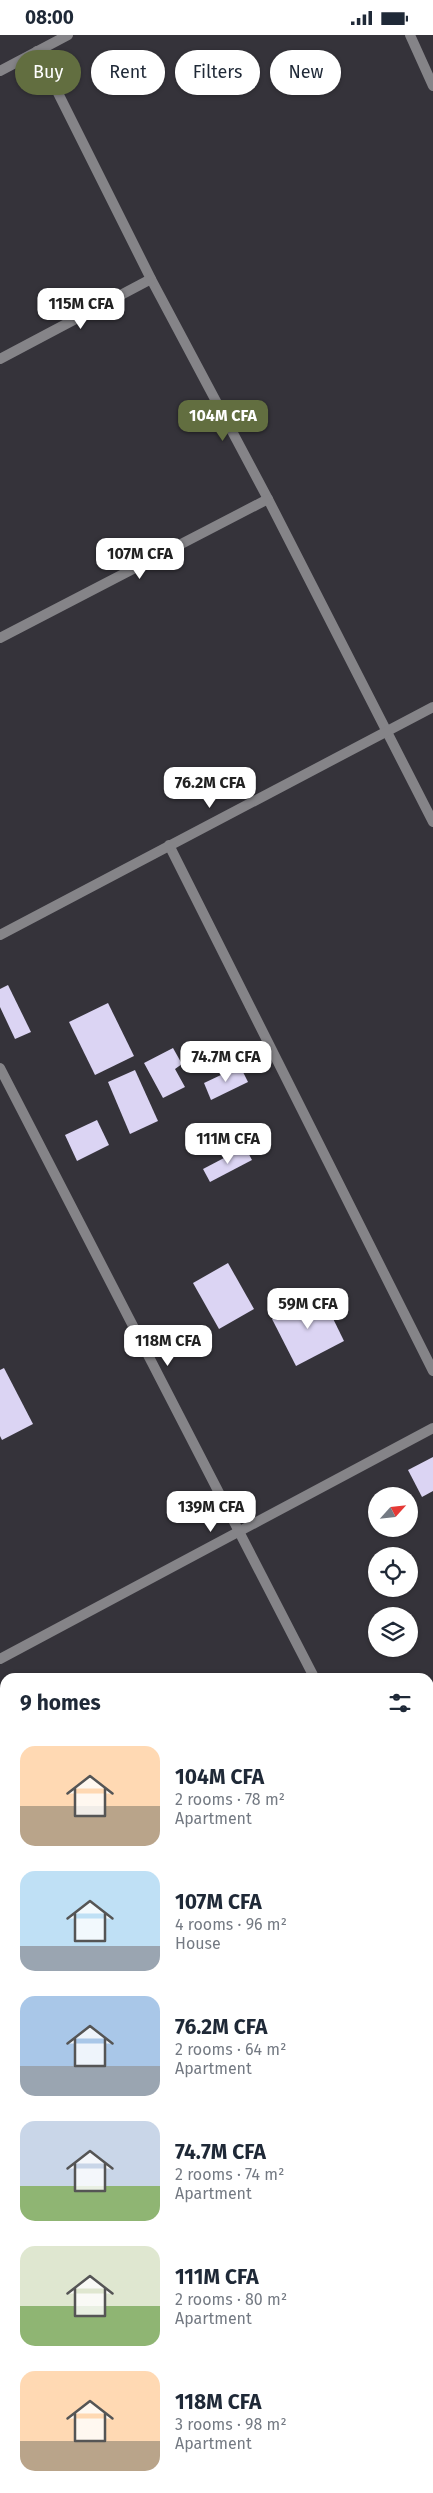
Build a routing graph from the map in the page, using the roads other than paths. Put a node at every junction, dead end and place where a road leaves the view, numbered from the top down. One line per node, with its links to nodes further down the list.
1 (68, 35): 3 (street)
2 (410, 35): 6 (street)
3 (39, 50)
4 (15, 63): 5 (street)
5 (0, 71)
6 (433, 86)
7 (59, 95): 8 (street)
8 (151, 279): 9 (street); 10 (street)
9 (0, 359)
10 (268, 499): 11 (street); 13 (street)
11 (0, 639)
12 (433, 707): 13 (street)
13 (386, 732): 14 (street); 15 (street)
14 (433, 822)
15 (169, 845): 16 (street); 18 (street)
16 (0, 935)
17 (0, 1068): 20 (street)
18 (433, 1371)
19 (433, 1428): 20 (street)
20 (239, 1533): 21 (street); 22 (street)
21 (0, 1659)
22 (312, 1673)

